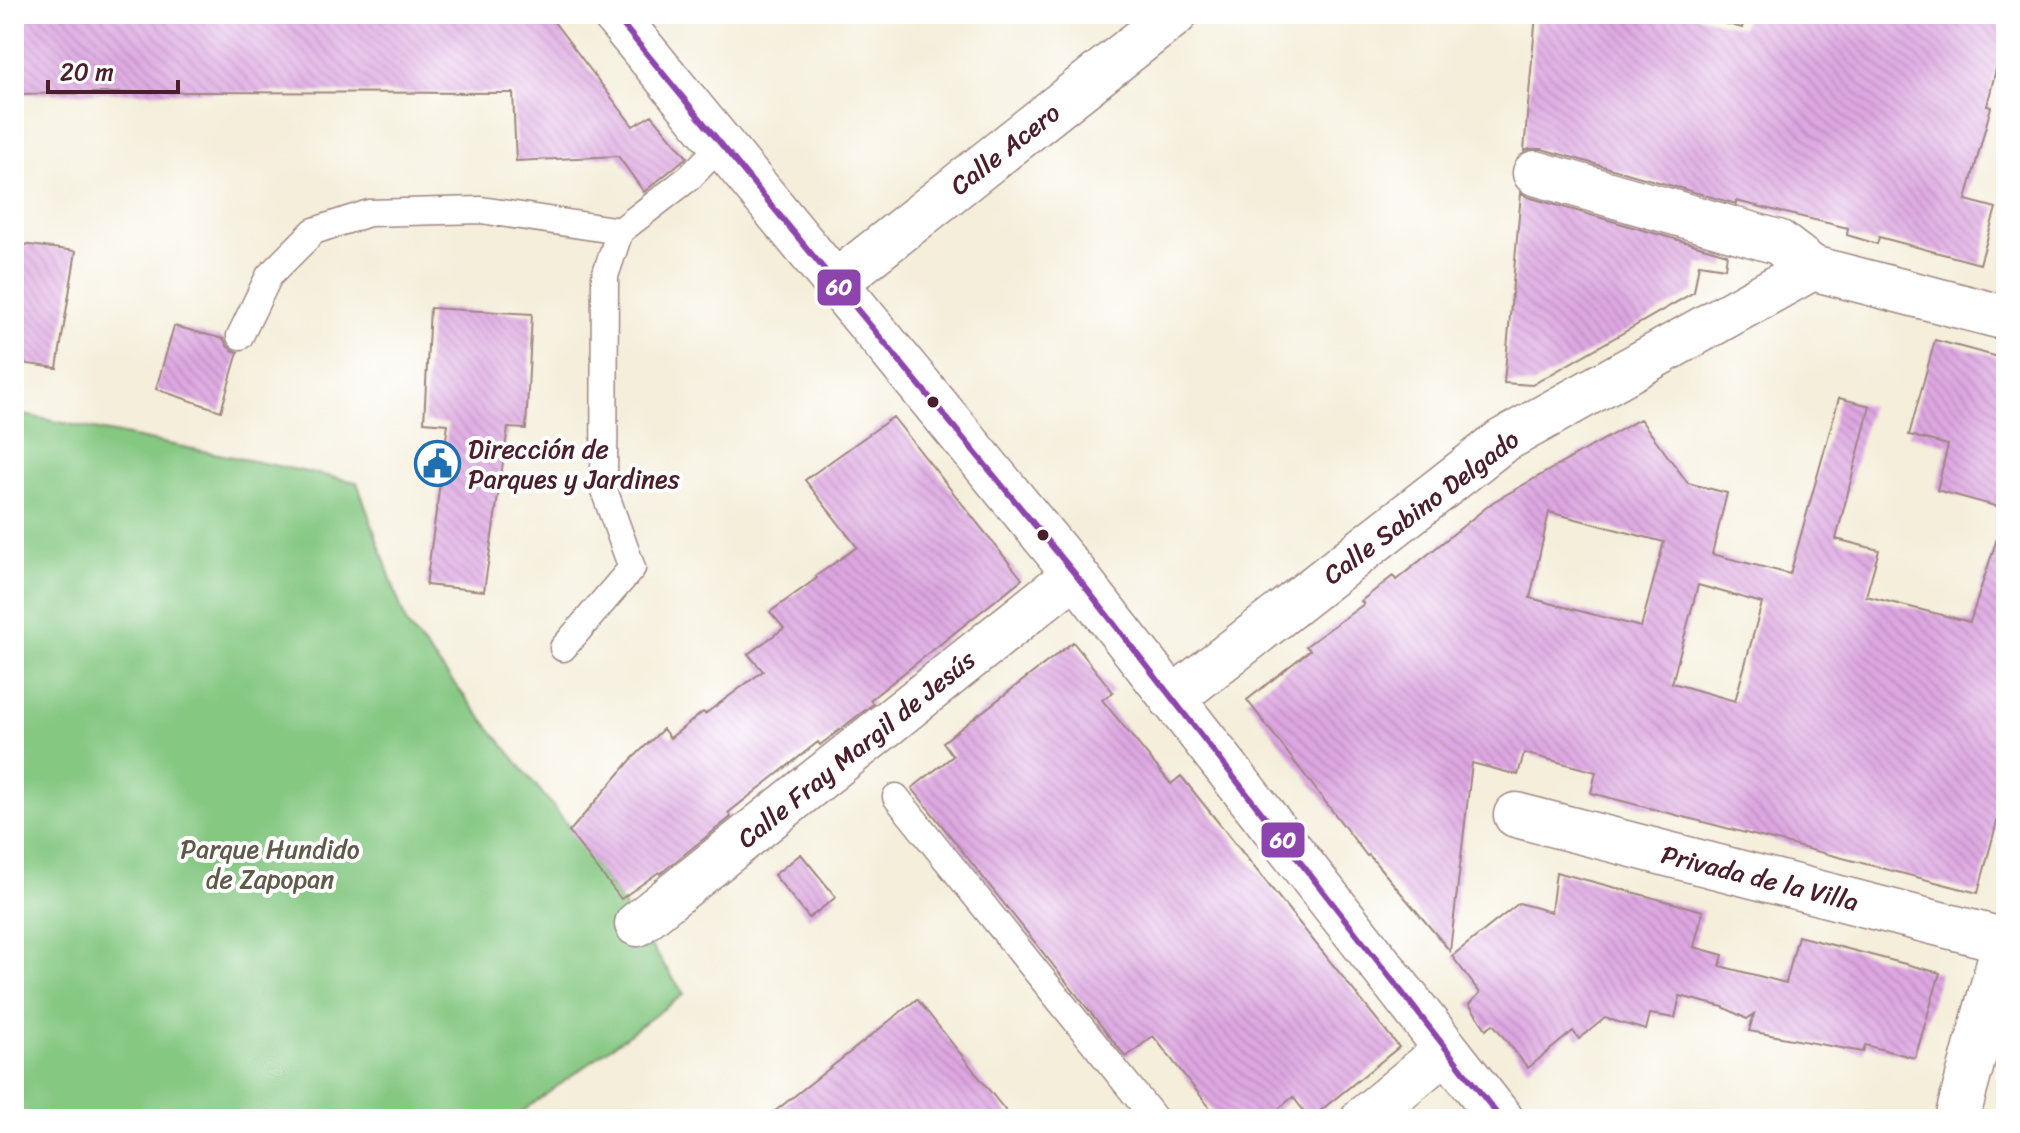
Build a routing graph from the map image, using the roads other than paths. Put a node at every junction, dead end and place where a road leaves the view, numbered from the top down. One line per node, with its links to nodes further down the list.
1 (614, 14): 3 (street)
2 (1175, 14): 7 (street, Calle Acero)
3 (721, 145): 5 (lane); 7 (street)
4 (1535, 173): 6 (street)
5 (620, 231): 9 (lane); 11 (lane)
6 (1812, 268): 8 (street); 12 (street, Calle Sabino Delgado)
7 (835, 283): 10 (street)
8 (2006, 318)
9 (240, 336)
10 (1075, 574): 12 (street); 15 (street, Calle Fray Margil de Jesús)
11 (563, 648)
12 (1172, 699): 17 (street)
13 (896, 797): 18 (lane)
14 (1516, 815): 16 (street, Privada de la Villa)
15 (637, 924)
16 (2006, 939): 21 (street)
17 (1446, 1050): 19 (street); 20 (street)
18 (1155, 1119)
19 (1363, 1119)
20 (1501, 1119)
21 (1957, 1119)

